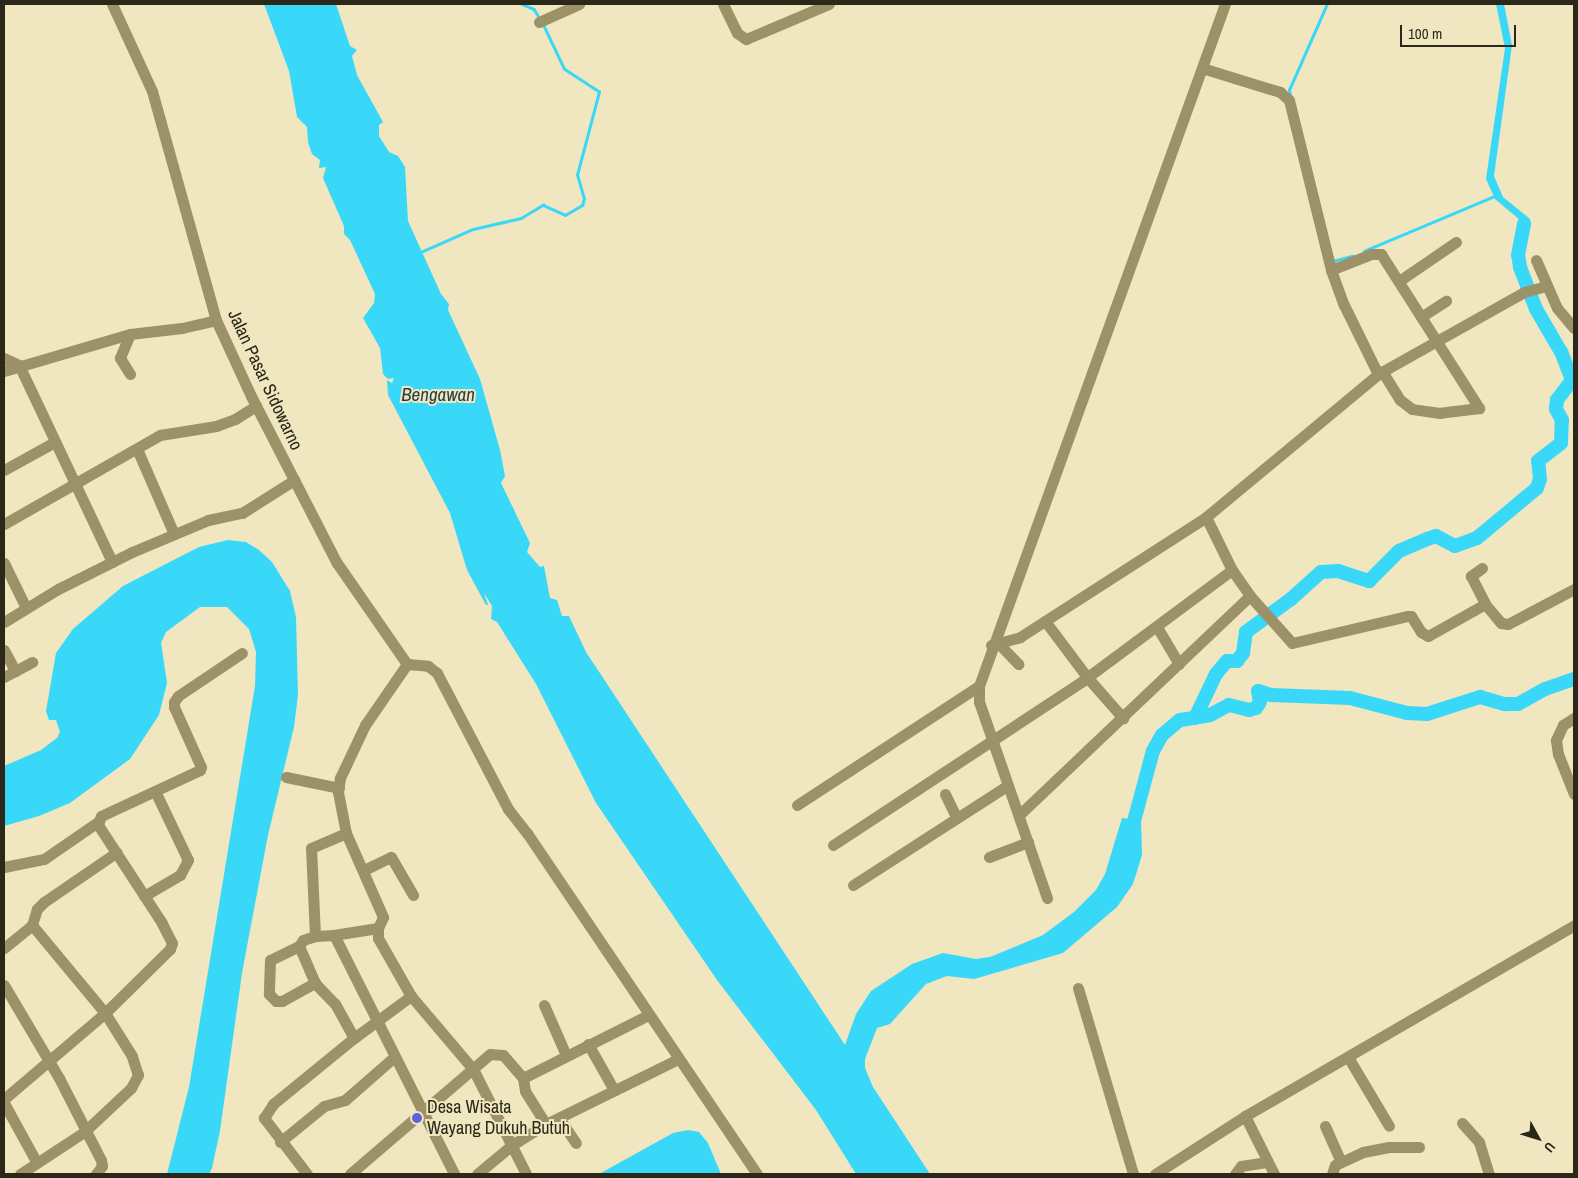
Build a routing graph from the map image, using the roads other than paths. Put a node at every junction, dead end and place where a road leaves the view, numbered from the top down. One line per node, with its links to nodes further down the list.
1 (112, 4): 15 (street, Jalan Pasar Sidowarno)
2 (579, 4): 6 (street)
3 (722, 4): 4 (street)
4 (829, 4)
5 (1226, 4): 7 (street)
6 (539, 22)
7 (1202, 68): 10 (street); 44 (street)
8 (1456, 242): 11 (street)
9 (1536, 260): 12 (street)
10 (1333, 269): 11 (street); 22 (street)
11 (1399, 281): 14 (street)
12 (1544, 287): 16 (street); 18 (street)
13 (1446, 301): 14 (street)
14 (1421, 317): 18 (street)
15 (216, 320): 17 (street); 24 (street, Jalan Pasar Sidowarno)
16 (1574, 328)
17 (130, 334): 20 (street); 23 (street)
18 (1436, 340): 22 (street); 22 (street)
19 (4, 358): 20 (street)
20 (19, 365): 21 (street); 25 (street)
21 (4, 371)
22 (1380, 372): 30 (street)
23 (130, 374)
24 (256, 406): 26 (street); 28 (street, Jalan Pasar Sidowarno)
25 (53, 443): 27 (street); 29 (street)
26 (137, 449): 29 (street); 32 (street)
27 (4, 470)
28 (294, 480): 32 (street); 48 (street, Jalan Pasar Sidowarno)
29 (74, 486): 31 (street); 33 (street)
30 (1206, 517): 36 (street); 41 (street)
31 (4, 524)
32 (174, 534): 33 (street)
33 (112, 562): 40 (street)
34 (4, 563): 40 (street)
35 (1482, 568): 39 (street)
36 (1232, 570): 38 (street); 43 (street)
37 (1574, 589): 39 (street)
38 (1250, 596): 39 (street); 50 (street)
39 (1485, 604)
40 (26, 608): 42 (street)
41 (1045, 621): 44 (street); 53 (street)
42 (4, 622)
43 (1157, 627): 50 (street); 53 (street)
44 (995, 645): 49 (street); 54 (street)
45 (4, 650): 51 (street)
46 (242, 653): 61 (street)
47 (32, 662): 51 (street)
48 (406, 664): 60 (street); 92 (street)
49 (1018, 664)
50 (1179, 664): 55 (street)
51 (15, 671): 52 (street)
52 (4, 677)
53 (1087, 677): 55 (street); 57 (street)
54 (979, 686): 57 (street); 64 (street)
55 (1123, 718): 65 (street)
56 (1574, 718): 63 (street)
57 (993, 741): 59 (street); 70 (street)
58 (286, 777): 60 (street)
59 (1008, 785): 65 (street); 66 (street)
60 (339, 788): 68 (street)
61 (155, 790): 67 (street); 76 (street)
62 (945, 794): 66 (street)
63 (1574, 794)
64 (797, 804)
65 (1019, 815): 69 (street)
66 (956, 817): 75 (street)
67 (98, 821): 71 (street); 73 (street)
68 (346, 833): 74 (street); 83 (street)
69 (1028, 842): 72 (street); 78 (street)
70 (833, 845)
71 (117, 852): 76 (street); 79 (street)
72 (989, 857)
73 (4, 867)
74 (364, 870): 77 (street); 81 (street)
75 (853, 886)
76 (144, 896): 91 (street)
77 (413, 896)
78 (1047, 898)
79 (32, 925): 85 (street); 91 (street)
80 (1574, 925): 97 (street)
81 (378, 928): 82 (street); 89 (street)
82 (334, 935): 83 (street); 93 (street)
83 (314, 936): 84 (street)
84 (299, 946): 86 (street); 86 (street)
85 (4, 948)
86 (314, 983): 94 (street)
87 (1078, 988): 129 (street)
88 (5, 990): 100 (street)
89 (411, 996): 93 (street); 101 (street)
90 (544, 1005): 96 (street)
91 (105, 1013): 100 (street); 113 (street)
92 (648, 1015): 95 (street); 99 (street)
93 (375, 1020): 94 (street); 98 (street)
94 (354, 1038): 114 (street)
95 (588, 1044): 96 (street); 103 (street)
96 (566, 1055): 102 (street)
97 (1348, 1057): 107 (street); 112 (street)
98 (393, 1058): 106 (street); 114 (street)
99 (678, 1059): 103 (street); 128 (street)
100 (49, 1061): 104 (street); 113 (street)
101 (472, 1069): 102 (street); 106 (street); 116 (street)
102 (523, 1078): 110 (street)
103 (614, 1090): 108 (street)
104 (4, 1099)
105 (4, 1103): 120 (street)
106 (421, 1112): 124 (street); 125 (street)
107 (1245, 1116): 118 (street); 130 (street)
108 (559, 1118): 110 (street); 115 (street)
109 (1462, 1123): 134 (street)
110 (546, 1124): 116 (street)
111 (1325, 1126): 119 (street)
112 (1389, 1126)
113 (84, 1132): 120 (street); 122 (street)
114 (280, 1142): 123 (street)
115 (576, 1144)
116 (512, 1145): 126 (street); 127 (street)
117 (1419, 1147): 119 (street)
118 (1266, 1162): 131 (street); 132 (street)
119 (1341, 1162): 133 (street)
120 (37, 1163): 121 (street)
121 (20, 1174)
122 (96, 1174)
123 (307, 1174)
124 (350, 1174)
125 (454, 1174)
126 (476, 1174)
127 (526, 1174)
128 (757, 1174)
129 (1133, 1174)
130 (1155, 1174)
131 (1235, 1174)
132 (1274, 1174)
133 (1332, 1174)
134 (1489, 1174)

